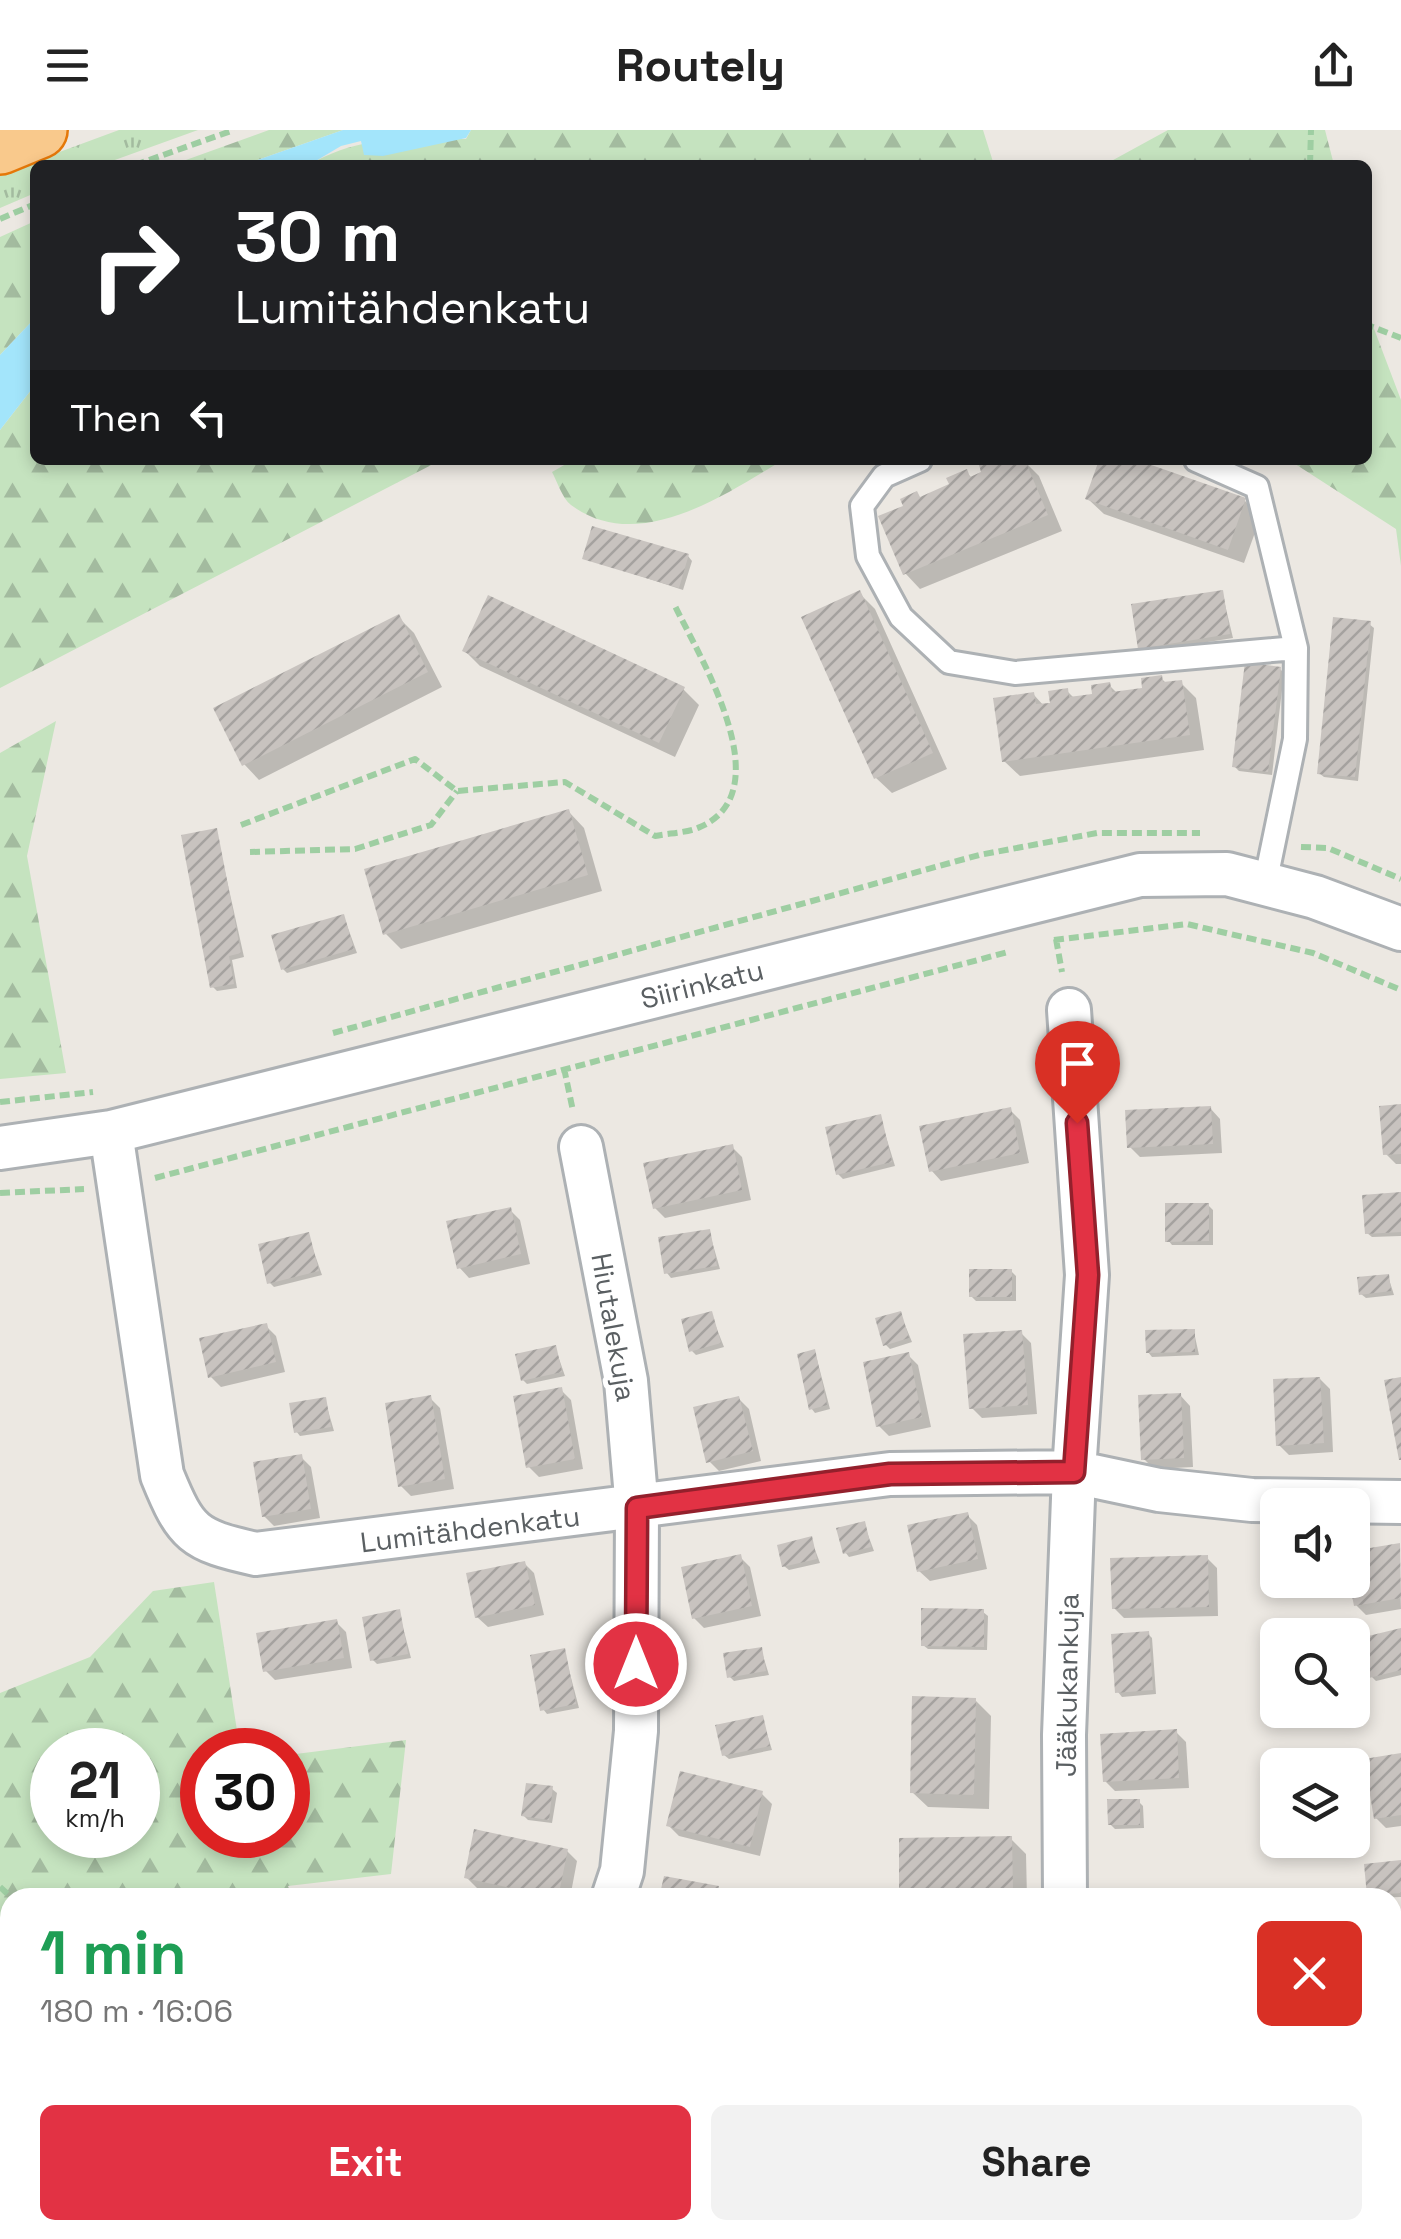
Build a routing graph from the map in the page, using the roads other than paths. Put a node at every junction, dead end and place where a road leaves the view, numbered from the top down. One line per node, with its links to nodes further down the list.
1 (40, 130): 2 (highway)
2 (0, 146)
3 (909, 465): 5 (lane)
4 (1207, 465): 5 (lane)
5 (1296, 648): 6 (lane)
6 (1265, 884): 7 (street, Siirinkatu); 9 (street, Siirinkatu)
7 (1401, 929)
8 (1069, 1010): 12 (street, Jääkukankuja)
9 (111, 1132): 11 (street, Siirinkatu); 14 (street, Lumitähdenkatu)
10 (581, 1147): 14 (street, Hiutalekuja)
11 (0, 1148)
12 (1074, 1472): 13 (street, Lumitähdenkatu); 14 (street, Lumitähdenkatu); 16 (street, Jääkukankuja)
13 (1401, 1502)
14 (637, 1508): 15 (street, Hiutalekuja)
15 (616, 1888)
16 (1066, 1888)

